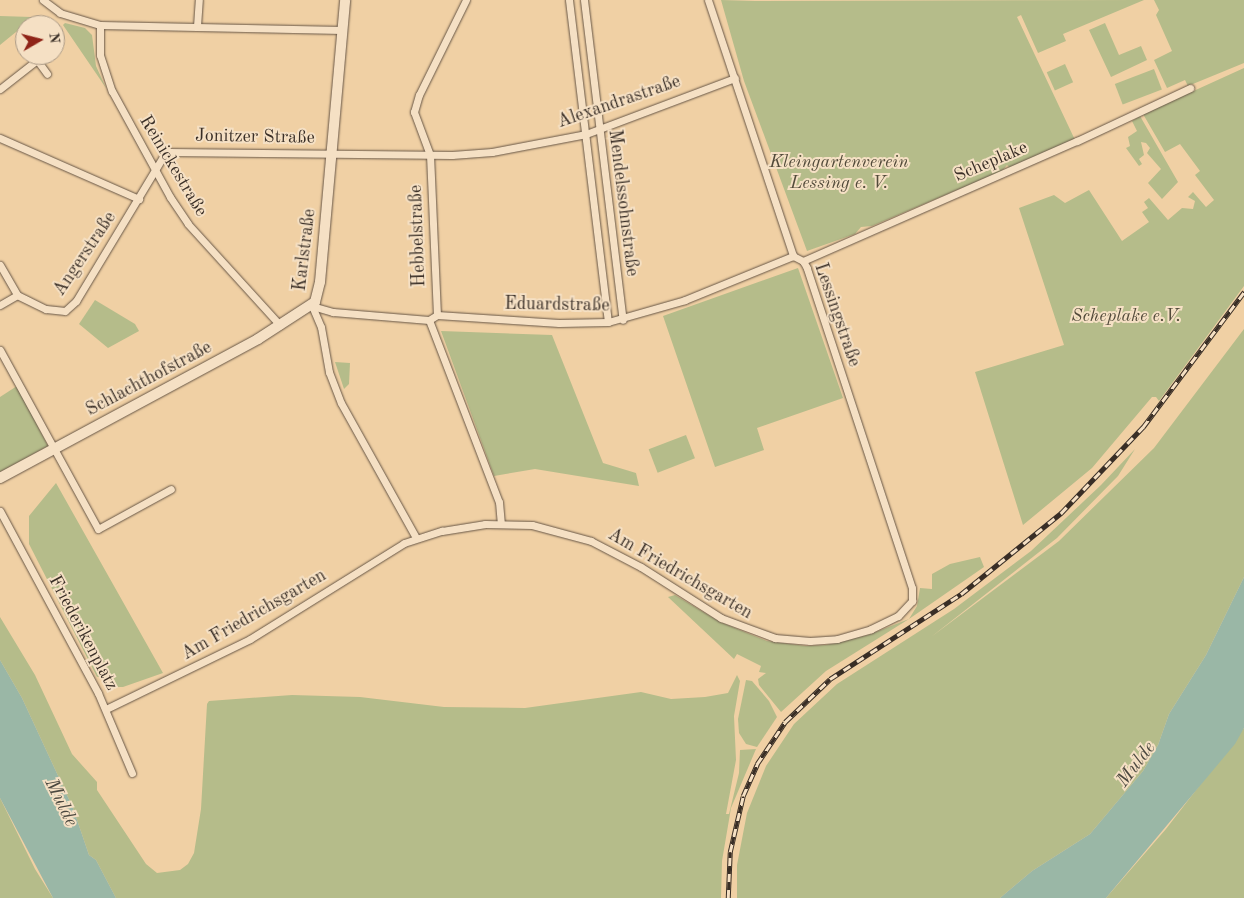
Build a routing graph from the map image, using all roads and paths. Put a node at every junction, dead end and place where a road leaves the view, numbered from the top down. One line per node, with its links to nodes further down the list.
1 (43, 0): 8 (street)
2 (199, 0): 9 (street)
3 (345, 0): 10 (main road, Karlstraße)
4 (466, 0): 19 (street)
5 (569, 0): 16 (street, Mendelssohnstraße)
6 (584, 0): 15 (street, Mendelssohnstraße)
7 (708, 0): 12 (street, Lessingstraße)
8 (100, 25): 9 (street); 20 (street, Reinickestraße)
9 (197, 26): 10 (street)
10 (342, 30): 18 (main road, Karlstraße)
11 (47, 74): 14 (street)
12 (735, 78): 15 (street, Alexandrastraße); 22 (street, Lessingstraße)
13 (1190, 88): 23 (street, Scheplake)
14 (0, 89)
15 (599, 127): 16 (street, Alexandrastraße); 30 (street, Mendelssohnstraße)
16 (586, 134): 19 (street, Alexandrastraße); 31 (street, Mendelssohnstraße)
17 (0, 138): 21 (street)
18 (331, 153): 19 (street, Alexandrastraße); 20 (street, Jonitzer Straße); 27 (main road, Karlstraße)
19 (430, 155): 28 (street, Hebbelstraße)
20 (156, 168): 21 (street, Angerstraße); 32 (street, Reinickestraße)
21 (139, 199): 25 (street, Angerstraße)
22 (793, 256): 23 (street, Lessingstraße); 30 (street, Eduardstraße)
23 (803, 261): 40 (street, Lessingstraße)
24 (0, 264): 25 (street)
25 (17, 295): 26 (street)
26 (0, 305)
27 (312, 306): 29 (street); 32 (main road, Schlachthofstraße); 39 (street, Karlstraße)
28 (437, 316): 29 (street, Eduardstraße); 31 (street, Eduardstraße)
29 (429, 320): 38 (street)
30 (623, 320): 31 (street, Eduardstraße)
31 (608, 322)
32 (280, 325): 34 (main road, Schlachthofstraße)
33 (0, 350): 34 (street)
34 (55, 448): 35 (main road, Schlachthofstraße); 36 (street)
35 (0, 478)
36 (171, 489)
37 (0, 511): 41 (street, Friederikenplatz)
38 (501, 523): 39 (street, Am Friedrichsgarten); 40 (street, Am Friedrichsgarten)
39 (416, 538): 41 (street, Am Friedrichsgarten)
40 (912, 588)
41 (106, 709): 42 (street, Friederikenplatz)
42 (132, 773)

